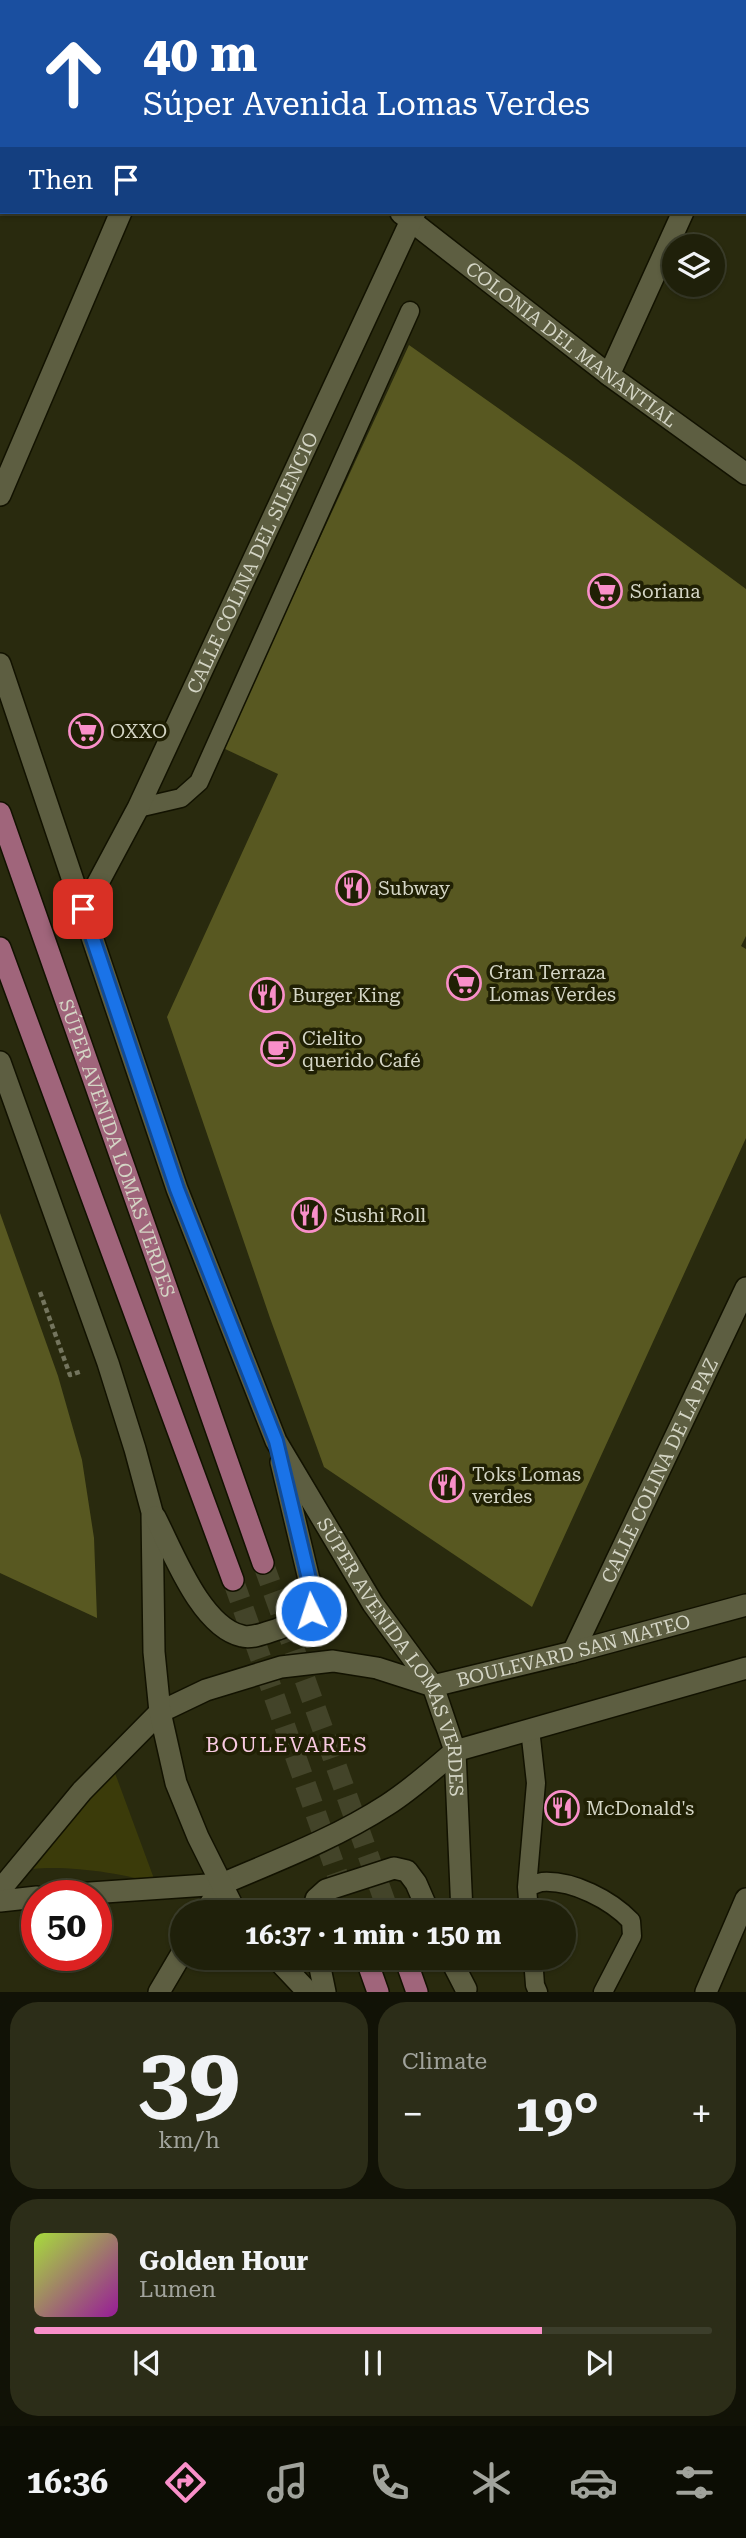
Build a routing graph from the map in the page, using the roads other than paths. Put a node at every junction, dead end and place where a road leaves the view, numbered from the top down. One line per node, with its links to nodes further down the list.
1 (120, 214): 7 (street)
2 (408, 214): 5 (street, COLONIA DEL MANANTIAL); 9 (street, CALLE COLINA DEL SILENCIO)
3 (682, 214): 5 (street)
4 (410, 311): 9 (lane)
5 (609, 375): 6 (street, COLONIA DEL MANANTIAL)
6 (746, 474)
7 (0, 495)
8 (0, 664): 11 (street, SÚPER AVENIDA LOMAS VERDES)
9 (138, 808): 11 (street, CALLE COLINA DEL SILENCIO)
10 (0, 813): 17 (main road, SÚPER AVENIDA LOMAS VERDES)
11 (83, 909): 15 (street, SÚPER AVENIDA LOMAS VERDES)
12 (0, 948): 18 (main road, SÚPER AVENIDA LOMAS VERDES)
13 (2, 1075): 16 (street)
14 (746, 1288): 20 (street, CALLE COLINA DE LA PAZ)
15 (276, 1441): 16 (street); 22 (street, SÚPER AVENIDA LOMAS VERDES)
16 (152, 1512): 23 (street)
17 (263, 1563)
18 (233, 1580)
19 (746, 1605): 20 (street, BOULEVARD SAN MATEO)
20 (572, 1652): 22 (street, BOULEVARD SAN MATEO)
21 (746, 1668): 24 (street)
22 (433, 1686): 23 (street, BOULEVARD SAN MATEO); 25 (street, SÚPER AVENIDA LOMAS VERDES)
23 (160, 1712): 26 (street); 28 (street, BOULEVARD SAN MATEO)
24 (530, 1729): 25 (street); 27 (lane)
25 (455, 1751): 26 (street); 37 (street, SÚPER AVENIDA LOMAS VERDES)
26 (222, 1884): 29 (street); 33 (street); 34 (street)
27 (527, 1887): 38 (lane); 54 (lane)
28 (0, 1890)
29 (112, 1892)
30 (21, 1898): 32 (street)
31 (746, 1899): 55 (street)
32 (0, 1900)
33 (213, 1900)
34 (230, 1900)
35 (316, 1900): 36 (street)
36 (423, 1900)
37 (461, 1900)
38 (528, 1900)
39 (172, 1970): 48 (street)
40 (287, 1970): 49 (street)
41 (320, 1970): 50 (street)
42 (370, 1970): 51 (main road)
43 (409, 1970): 52 (main road)
44 (456, 1970): 47 (street)
45 (465, 1970): 47 (street)
46 (534, 1970): 53 (lane)
47 (466, 1991)
48 (159, 1992)
49 (308, 1992)
50 (325, 1992)
51 (378, 1992)
52 (417, 1992)
53 (538, 1992)
54 (603, 1992)
55 (706, 1992)

